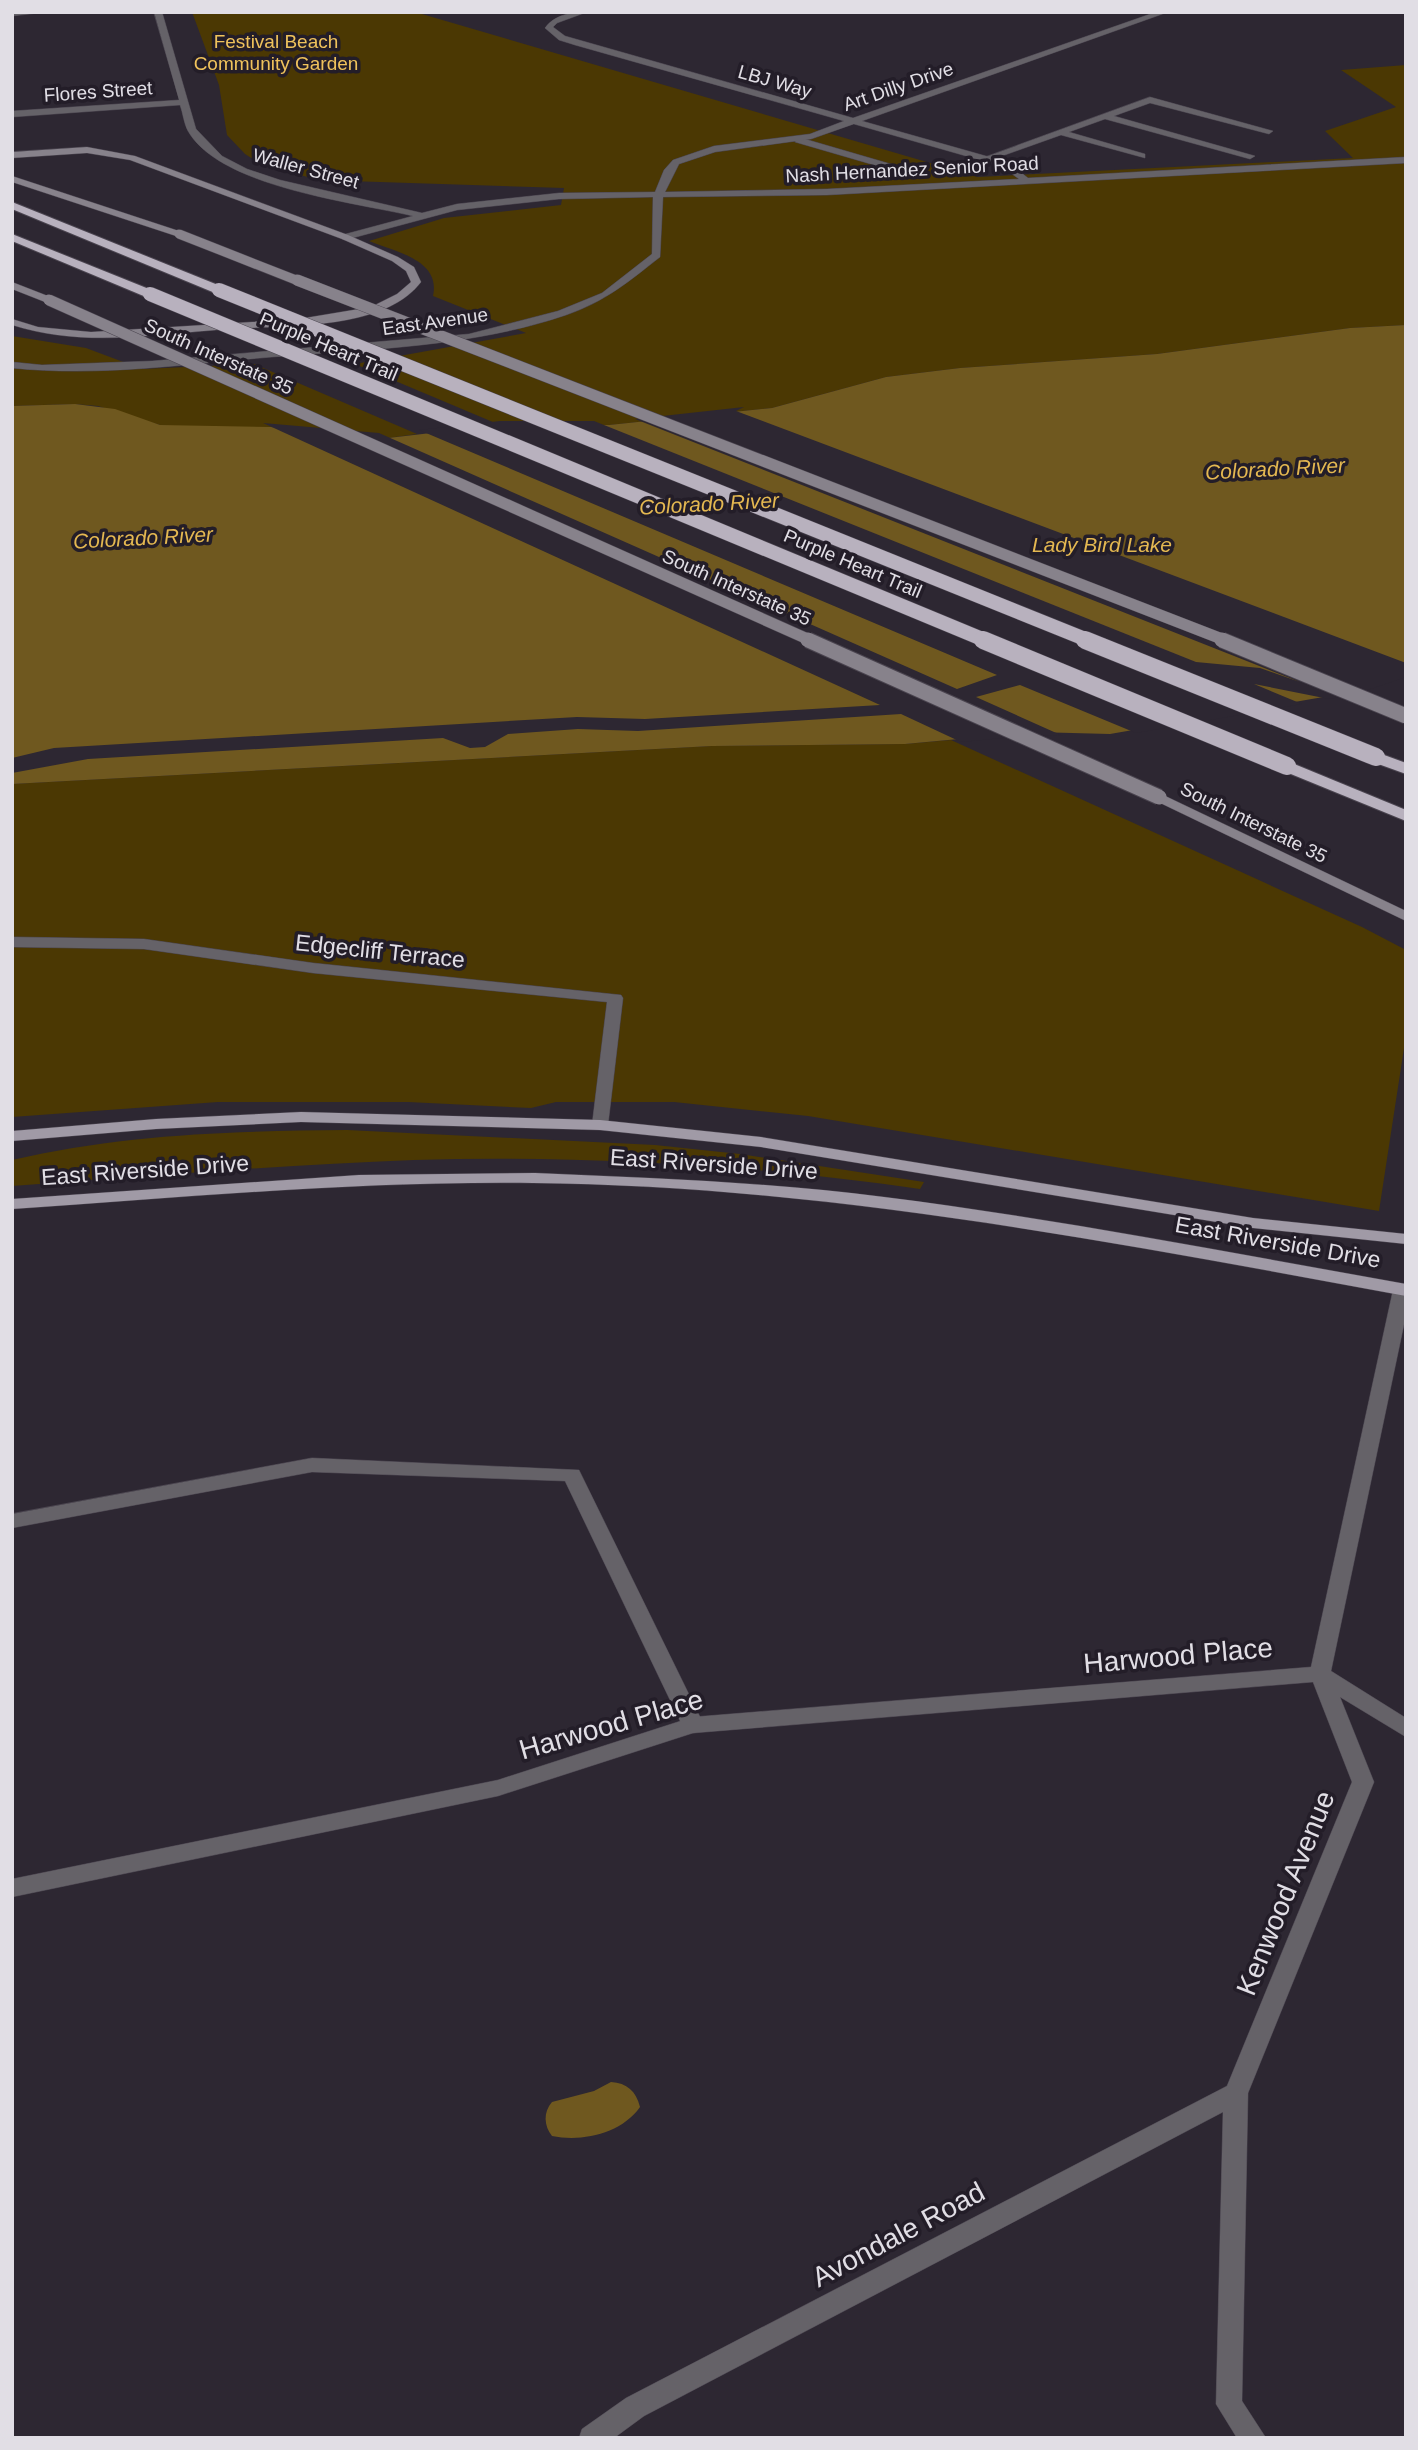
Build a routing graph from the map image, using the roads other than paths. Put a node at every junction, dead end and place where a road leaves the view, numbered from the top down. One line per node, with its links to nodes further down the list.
1 (43, 12): 5 (street)
2 (158, 12): 6 (street, Waller Street)
3 (583, 12): 9 (street, LBJ Way)
4 (1164, 12): 9 (street, Art Dilly Drive)
5 (12, 14)
6 (186, 102): 7 (street, Flores Street); 23 (street, Waller Street)
7 (12, 114)
8 (1104, 116): 10 (street); 11 (street); 15 (street)
9 (851, 121): 12 (street, Art Dilly Drive); 16 (street, LBJ Way)
10 (1269, 131)
11 (1060, 132): 14 (street); 16 (street)
12 (798, 140): 18 (street); 21 (street, Art Dilly Drive)
13 (13, 155): 25 (main road)
14 (1142, 156)
15 (1250, 156)
16 (985, 159): 20 (street, LBJ Way)
17 (1406, 160): 20 (street, Nash Hernandez Senior Road)
18 (915, 174)
19 (12, 179): 29 (main road, bridge)
20 (1026, 181): 21 (street, Nash Hernandez Senior Road)
21 (658, 196): 23 (street, Nash Hernandez Senior Road); 28 (street, East Avenue)
22 (12, 205): 30 (highway, Purple Heart Trail, bridge)
23 (421, 215): 25 (street, Nash Hernandez Senior Road)
24 (12, 237): 31 (highway, Purple Heart Trail, bridge)
25 (345, 237): 27 (main road)
26 (12, 285): 32 (main road, South Interstate 35, bridge)
27 (12, 322)
28 (12, 365)
29 (1406, 716)
30 (1406, 769)
31 (1406, 816)
32 (1406, 917)
33 (12, 942): 34 (street, Edgecliff Terrace)
34 (600, 1125): 35 (main road, East Riverside Drive); 37 (main road, East Riverside Drive)
35 (12, 1136)
36 (12, 1204): 38 (main road, East Riverside Drive)
37 (1406, 1239)
38 (1404, 1290): 40 (street)
39 (12, 1521): 41 (street)
40 (1320, 1674): 41 (street, Harwood Place); 42 (street); 44 (street, Kenwood Avenue)
41 (693, 1725): 43 (street, Harwood Place)
42 (1406, 1729)
43 (12, 1888)
44 (1236, 2093): 45 (street, Avondale Road); 46 (street, Kenwood Avenue)
45 (592, 2438)
46 (1252, 2438)

